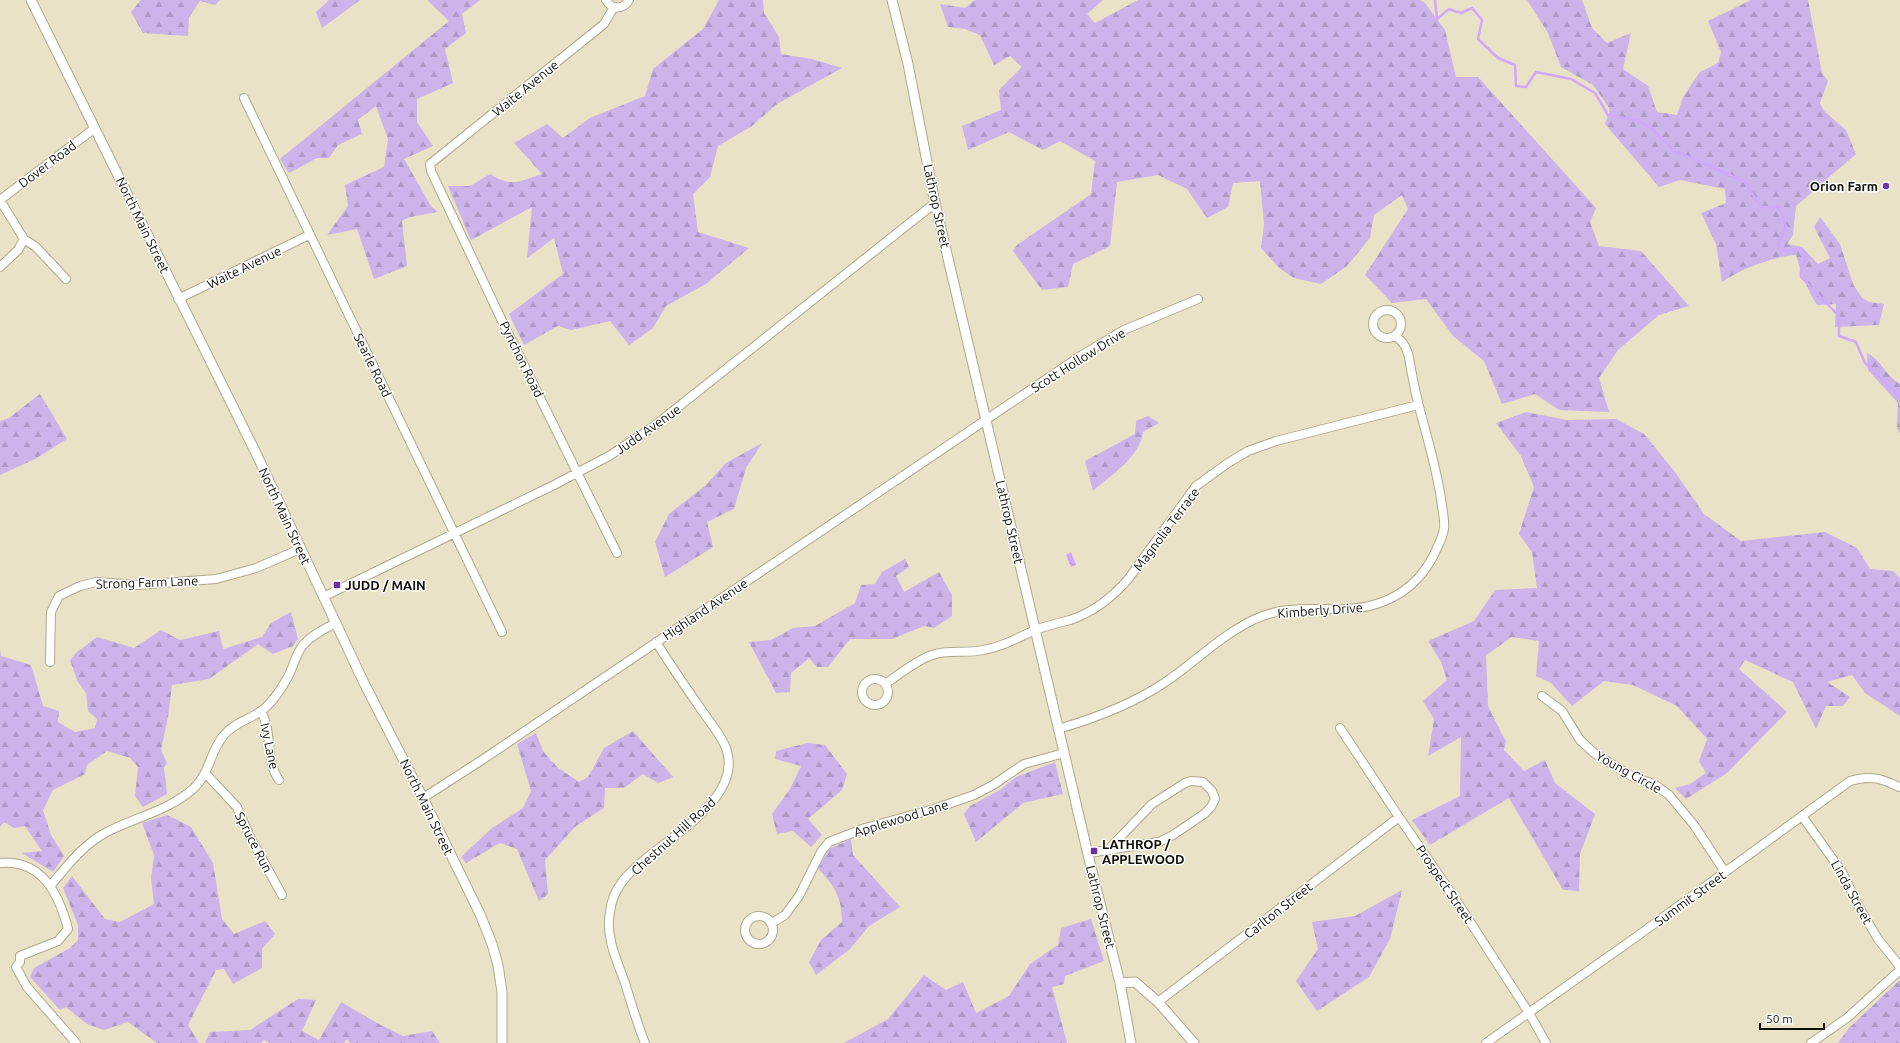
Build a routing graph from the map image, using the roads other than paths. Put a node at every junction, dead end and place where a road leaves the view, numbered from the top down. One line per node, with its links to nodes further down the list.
1 (31, 0): 7 (street, North Main Street)
2 (606, 0): 5 (street)
3 (629, 0): 5 (street)
4 (892, 0): 10 (street, Lathrop Street)
5 (614, 7): 8 (street, Waite Avenue)
6 (244, 98): 11 (street, Searle Road)
7 (95, 128): 9 (street, Dover Road); 15 (street, North Main Street)
8 (430, 164): 20 (street, Pynchon Road)
9 (0, 200): 12 (street)
10 (935, 203): 19 (street, Lathrop Street); 20 (street, Judd Avenue)
11 (309, 235): 15 (street, Waite Avenue); 21 (street, Searle Road)
12 (24, 239): 13 (street); 14 (street)
13 (0, 267)
14 (66, 279)
15 (178, 299): 22 (street, North Main Street)
16 (1198, 299): 19 (street, Scott Hollow Drive)
17 (1395, 336): 18 (street, Kimberly Drive)
18 (1418, 406): 26 (street, Magnolia Terrace); 34 (street, Kimberly Drive)
19 (985, 419): 26 (street, Lathrop Street); 28 (street, Highland Avenue)
20 (578, 472): 21 (street, Judd Avenue); 23 (street, Pynchon Road)
21 (455, 533): 24 (street, Judd Avenue); 27 (street, Searle Road)
22 (300, 549): 24 (street, North Main Street); 29 (street, Strong Farm Lane)
23 (617, 553)
24 (323, 597): 25 (street, North Main Street)
25 (336, 622): 32 (street); 39 (street, North Main Street)
26 (1035, 630): 30 (street, Magnolia Terrace); 34 (street, Lathrop Street)
27 (502, 632)
28 (656, 642): 39 (street, Highland Avenue); 55 (street, Chestnut Hill Road)
29 (50, 662)
30 (885, 684)
31 (1542, 696): 45 (street, Young Circle)
32 (261, 712): 36 (street); 37 (street, Ivy Lane)
33 (1340, 728): 41 (street, Prospect Street)
34 (1058, 730): 35 (street, Lathrop Street)
35 (1064, 753): 43 (street, Lathrop Street); 48 (street, Applewood Lane)
36 (206, 774): 46 (street); 47 (street, Spruce Run)
37 (279, 780)
38 (1899, 787): 40 (street, Summit Street)
39 (423, 798): 54 (street, North Main Street)
40 (1802, 816): 45 (street, Summit Street); 49 (street, Linda Street)
41 (1399, 817): 51 (street, Carlton Street); 52 (street, Prospect Street)
42 (1108, 850): 42 (street); 43 (street)
43 (1089, 853): 50 (street, Lathrop Street)
44 (0, 863): 46 (street)
45 (1725, 872): 52 (street, Summit Street)
46 (51, 885): 53 (street)
47 (282, 895)
48 (772, 923)
49 (1900, 970): 60 (street, Linda Street)
50 (1120, 983): 51 (street); 56 (street, Lathrop Street)
51 (1158, 1002): 57 (street)
52 (1529, 1013): 58 (street, Summit Street); 59 (street, Prospect Street)
53 (76, 1043)
54 (502, 1043)
55 (645, 1043)
56 (1131, 1043)
57 (1194, 1043)
58 (1486, 1043)
59 (1546, 1043)
60 (1811, 1043)

